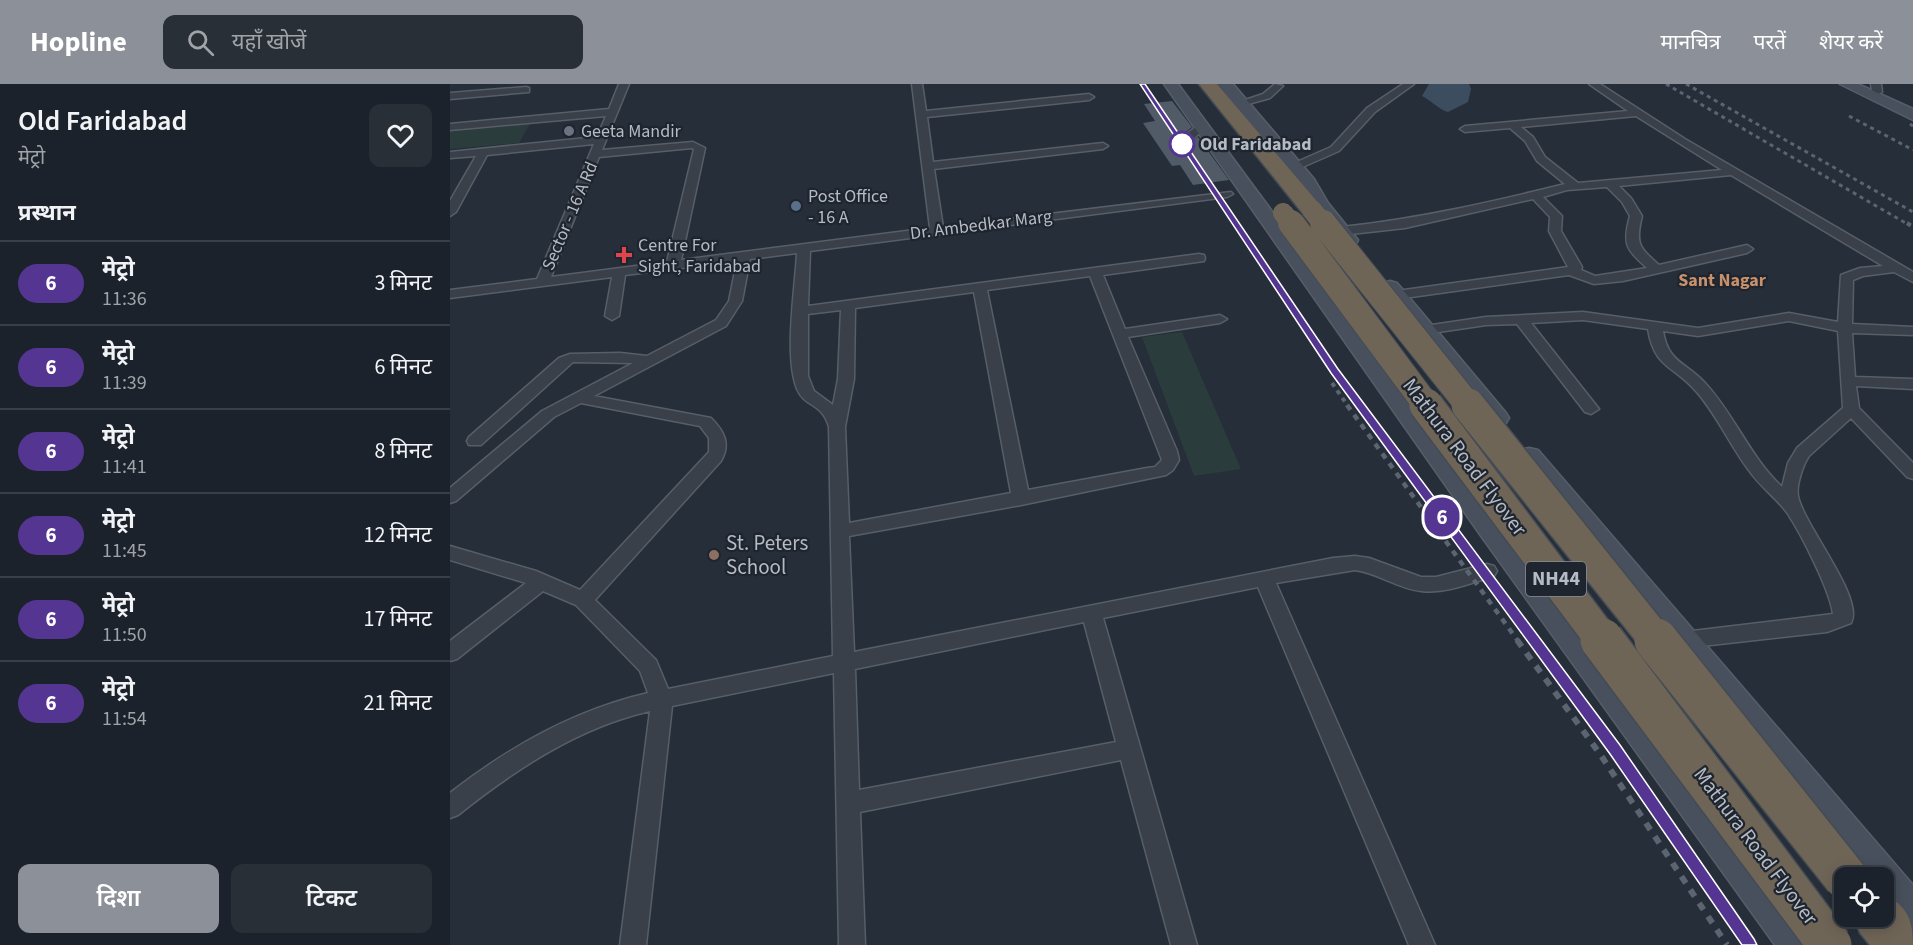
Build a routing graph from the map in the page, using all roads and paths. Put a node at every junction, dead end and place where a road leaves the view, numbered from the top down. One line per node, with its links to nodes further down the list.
1 (624, 84): 16 (street, Sector - 16 A Rd)
2 (917, 84): 18 (street)
3 (1171, 84): 90 (main road)
4 (1185, 84): 36 (highway, Mathura Road Flyover / NH44)
5 (1209, 84): 28 (highway)
6 (1399, 84): 28 (street)
7 (1409, 84): 28 (street)
8 (1594, 84): 17 (street)
9 (1847, 84): 11 (main road)
10 (1278, 86): 13 (street)
11 (1874, 90): 19 (main road)
12 (526, 91): 14 (street)
13 (1233, 94): 28 (main road)
14 (450, 96)
15 (1089, 98): 18 (street)
16 (613, 112): 21 (street); 23 (street, Sector - 16 A Rd)
17 (1636, 113): 20 (street); 30 (street)
18 (921, 115): 29 (street)
19 (1913, 116)
20 (1513, 125): 22 (street); 32 (street)
21 (450, 127)
22 (1465, 129)
23 (601, 140): 25 (street); 26 (street, Sector - 16 A Rd)
24 (1102, 146): 29 (street)
25 (484, 152): 27 (street); 35 (street)
26 (595, 154): 44 (street); 51 (street, Sector - 16 A Rd)
27 (450, 155)
28 (1282, 160): 36 (main road)
29 (928, 166): 38 (street)
30 (1733, 172): 31 (street); 45 (street)
31 (1611, 184): 32 (street); 46 (street)
32 (1575, 186): 34 (street)
33 (1227, 194): 38 (street, Dr. Ambedkar Marg)
34 (1534, 194): 39 (street); 47 (street)
35 (456, 195): 37 (street)
36 (1304, 208): 39 (main road); 93 (highway, Mathura Road Flyover / NH44, bridge); 103 (highway, Mathura Road Flyover / NH44, bridge)
37 (450, 212)
38 (938, 231): 40 (street, Dr. Ambedkar Marg)
39 (1342, 231): 54 (main road)
40 (804, 248): 42 (street, Dr. Ambedkar Marg); 56 (street)
41 (1747, 249): 46 (street)
42 (744, 256): 44 (street, Dr. Ambedkar Marg); 65 (street)
43 (1199, 258): 49 (street)
44 (673, 265): 48 (street, Dr. Ambedkar Marg)
45 (1897, 268): 50 (street); 61 (street)
46 (1657, 270): 47 (street)
47 (1571, 271): 54 (street)
48 (619, 272): 51 (street, Dr. Ambedkar Marg); 57 (street)
49 (1095, 272): 52 (street); 64 (street)
50 (1913, 278)
51 (542, 282): 53 (street, Dr. Ambedkar Marg)
52 (980, 287): 55 (street); 75 (street)
53 (450, 294)
54 (1396, 295): 62 (main road)
55 (848, 305): 56 (street); 71 (street)
56 (802, 311): 71 (street)
57 (612, 316)
58 (1220, 319): 64 (street)
59 (1521, 319): 60 (street); 62 (street); 69 (street)
60 (1655, 327): 61 (street); 76 (street)
61 (1845, 328): 63 (street); 66 (street)
62 (1425, 330): 84 (main road)
63 (1913, 332)
64 (1121, 334): 75 (street)
65 (651, 360): 68 (street); 72 (street)
66 (1849, 381): 67 (street); 70 (street)
67 (1913, 384)
68 (578, 398): 74 (street); 82 (street)
69 (1591, 409)
70 (1851, 410): 73 (street); 76 (street)
71 (837, 426): 77 (street)
72 (475, 441)
73 (1913, 473)
74 (450, 497)
75 (1021, 499): 77 (street)
76 (1794, 509): 84 (street)
77 (840, 531): 86 (street)
78 (450, 553): 81 (street)
79 (1487, 571): 80 (street)
80 (1265, 580): 83 (street); 101 (street)
81 (542, 581): 82 (street); 85 (street)
82 (583, 600): 87 (street)
83 (1092, 614): 86 (street); 89 (street)
84 (1684, 640): 88 (main road)
85 (450, 653)
86 (843, 663): 87 (street); 91 (street)
87 (661, 699): 92 (street); 98 (street)
88 (1773, 747): 90 (main road); 94 (main road)
89 (1129, 749): 91 (street); 100 (street)
90 (1672, 773): 102 (main road)
91 (848, 804): 99 (street)
92 (450, 807)
93 (1837, 867)
94 (1873, 867)
95 (1894, 892): 96 (main road)
96 (1913, 915)
97 (1886, 927): 104 (highway)
98 (633, 945)
99 (852, 945)
100 (1184, 945)
101 (1422, 945)
102 (1799, 945)
103 (1830, 945)
104 (1900, 945)

